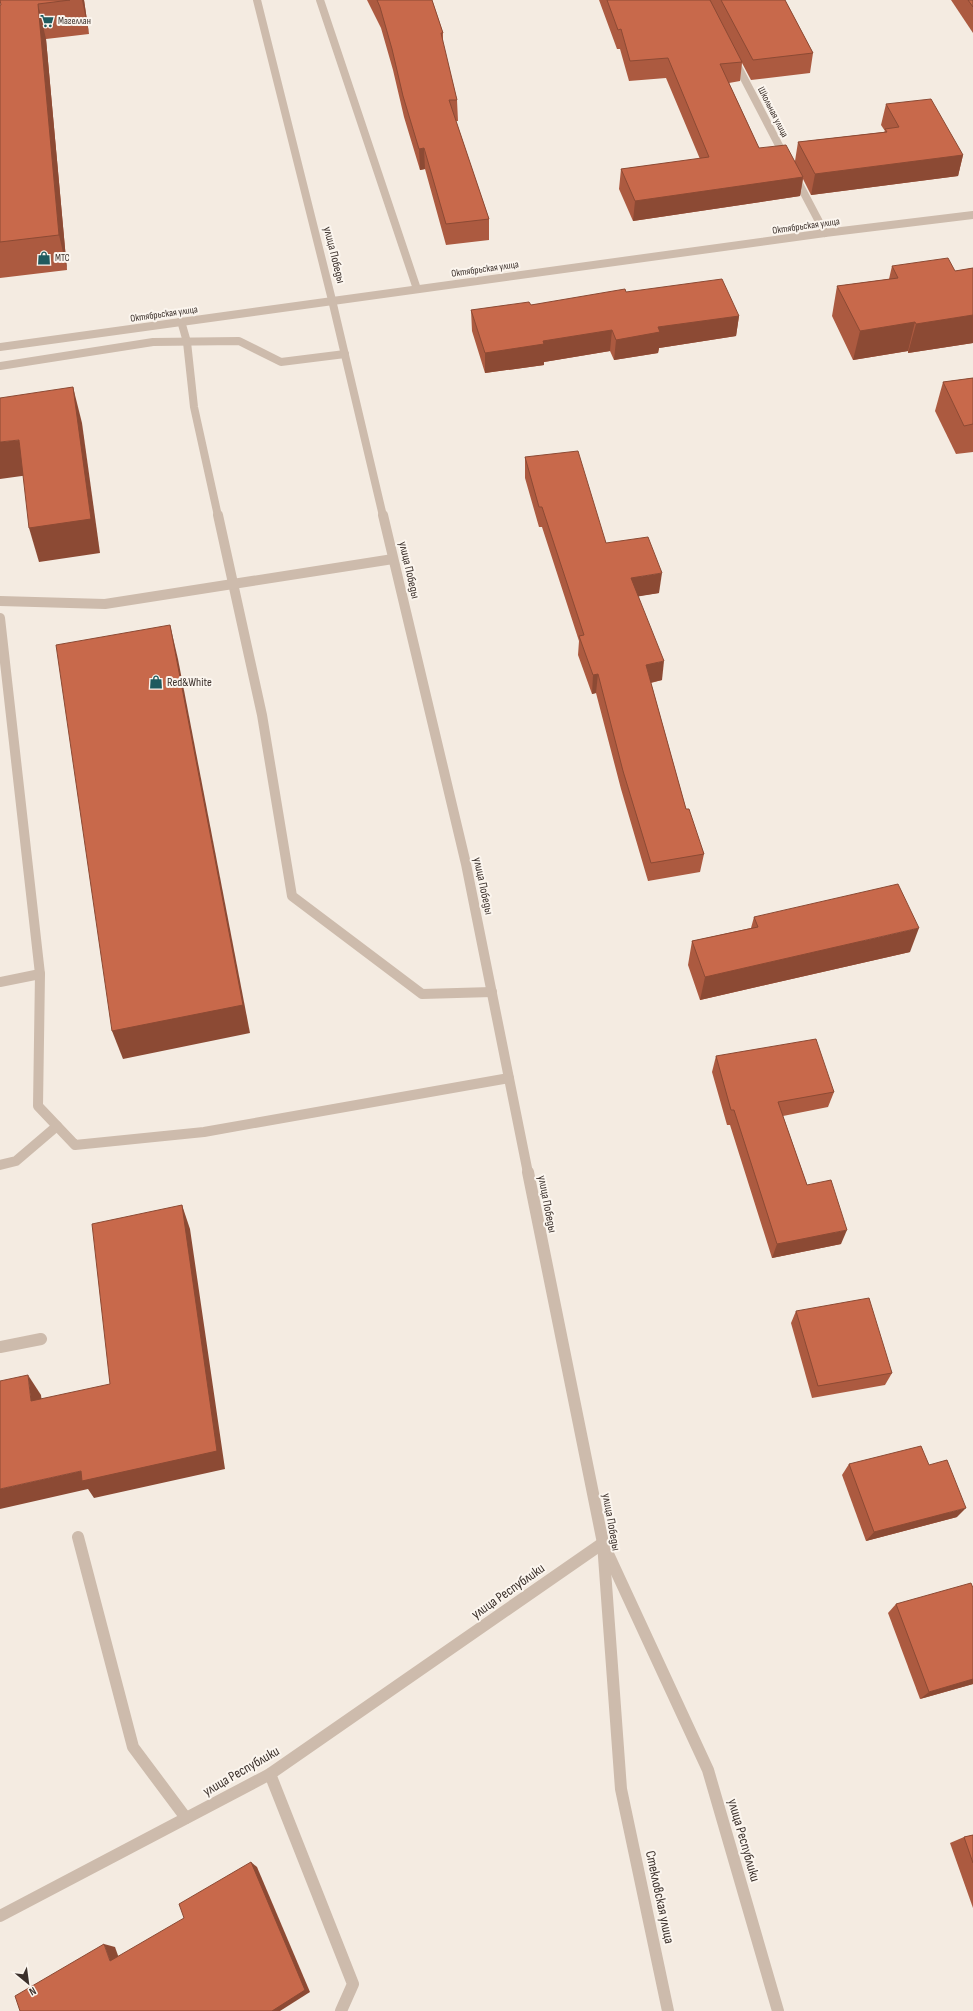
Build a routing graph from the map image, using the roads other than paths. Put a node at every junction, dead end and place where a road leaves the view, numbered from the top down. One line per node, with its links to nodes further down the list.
1 (257, 0): 9 (street, улица Победы)
2 (320, 0): 8 (street)
3 (733, 56): 4 (street, Школьная улица)
4 (788, 163)
5 (792, 170): 7 (street)
6 (973, 215): 7 (street, Октябрьская улица)
7 (825, 233): 8 (street, Октябрьская улица)
8 (417, 289): 9 (street, Октябрьская улица)
9 (332, 300): 10 (street, Октябрьская улица); 13 (street, улица Победы)
10 (181, 321): 11 (street); 12 (street, Октябрьская улица)
11 (187, 342): 13 (street); 14 (street); 16 (street)
12 (0, 347)
13 (345, 354): 15 (street, улица Победы)
14 (0, 366)
15 (393, 559): 16 (street); 21 (street, улица Победы)
16 (233, 582): 17 (street); 21 (street)
17 (0, 601)
18 (0, 618): 19 (street)
19 (40, 974): 20 (street); 23 (street)
20 (0, 982)
21 (492, 992): 22 (street, улица Победы)
22 (509, 1078): 23 (street); 28 (street, улица Победы)
23 (57, 1126): 24 (street)
24 (0, 1165)
25 (41, 1339): 26 (street)
26 (0, 1347)
27 (78, 1537): 31 (street)
28 (603, 1543): 29 (street, улица Республики); 30 (street, улица Победы); 35 (street, улица Республики)
29 (270, 1774): 31 (street, улица Республики); 33 (street)
30 (621, 1789): 34 (street, Стекловская улица)
31 (186, 1818): 32 (street, улица Республики)
32 (0, 1916)
33 (341, 2011)
34 (668, 2011)
35 (778, 2011)

